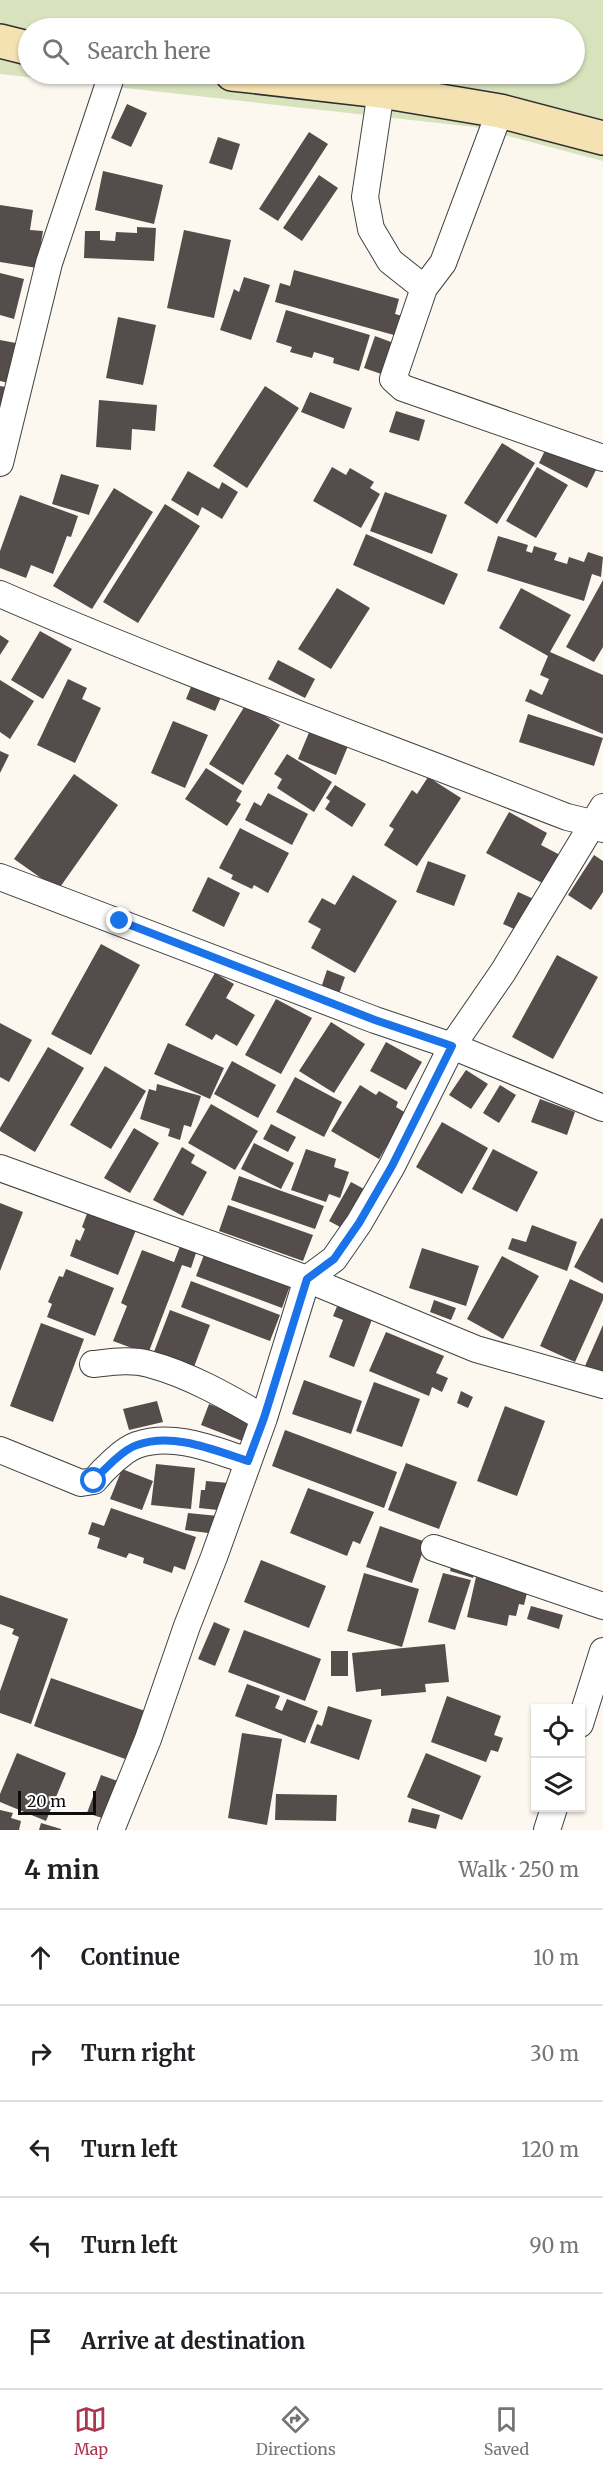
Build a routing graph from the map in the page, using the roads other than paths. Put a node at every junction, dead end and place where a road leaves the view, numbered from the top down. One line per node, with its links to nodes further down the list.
1 (0, 41): 2 (street)
2 (18, 46)
3 (109, 84): 10 (street)
4 (315, 84): 5 (street)
5 (381, 92): 6 (street); 8 (street)
6 (500, 111): 7 (street); 8 (street)
7 (603, 138)
8 (424, 288): 9 (street)
9 (603, 458)
10 (0, 463)
11 (0, 594): 12 (street)
12 (599, 820): 14 (street)
13 (0, 877): 14 (street)
14 (452, 1046): 15 (street); 17 (street)
15 (603, 1108)
16 (0, 1168): 17 (street)
17 (307, 1279): 19 (street); 20 (street)
18 (93, 1364): 20 (street)
19 (603, 1385)
20 (264, 1418): 22 (street)
21 (0, 1450): 22 (street)
22 (248, 1461): 28 (street)
23 (434, 1548): 24 (street)
24 (603, 1606)
25 (603, 1651): 26 (street)
26 (585, 1708)
27 (553, 1812): 29 (street)
28 (111, 1830)
29 (547, 1830)

